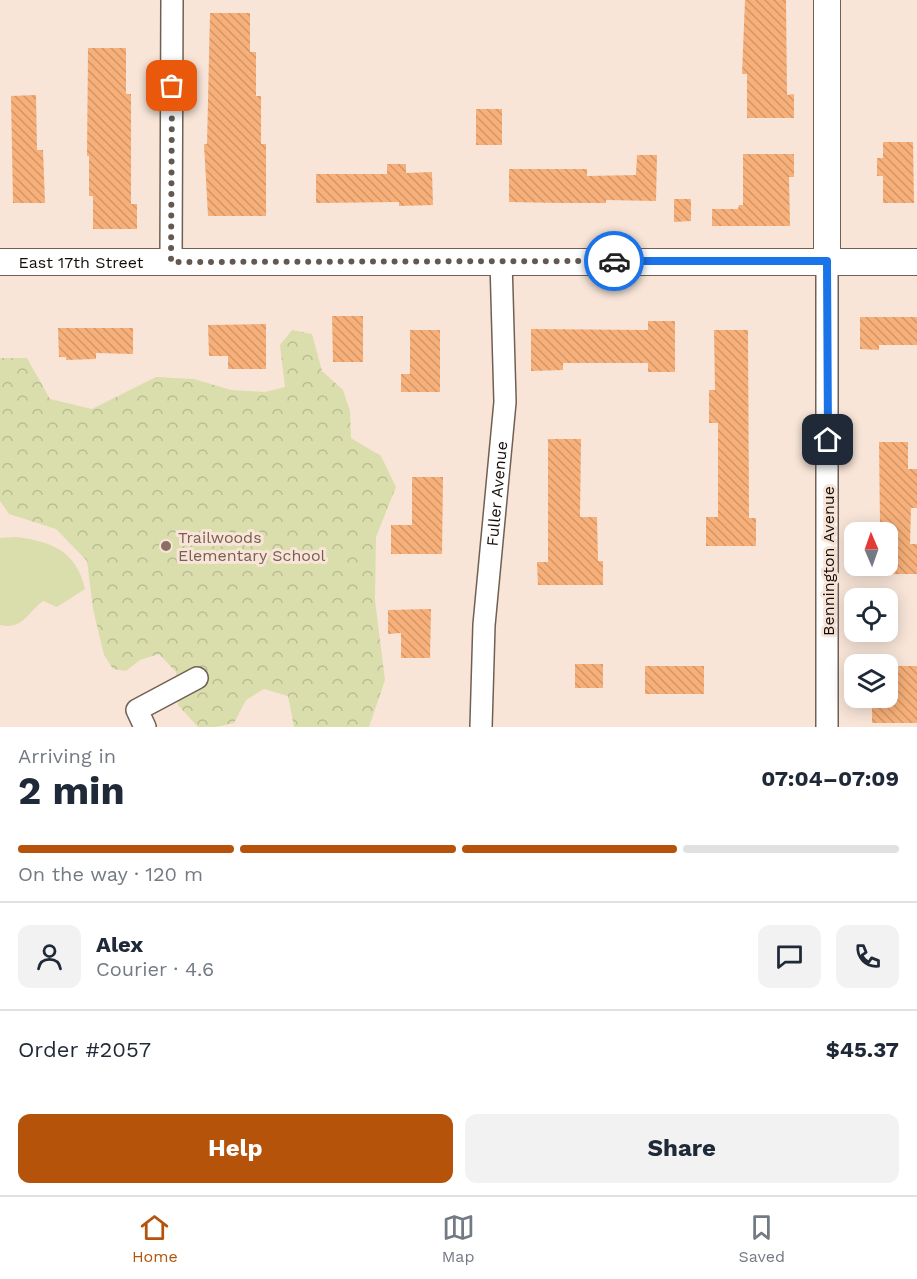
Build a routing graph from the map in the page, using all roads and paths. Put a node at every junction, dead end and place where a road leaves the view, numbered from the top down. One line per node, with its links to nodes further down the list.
1 (172, 0): 6 (street)
2 (827, 0): 4 (street, Bennington Avenue)
3 (501, 261): 4 (street, East 17th Street); 6 (street, East 17th Street); 10 (street, Fuller Avenue)
4 (827, 261): 7 (street, East 17th Street); 11 (street, Bennington Avenue)
5 (0, 262): 6 (street, East 17th Street)
6 (171, 262)
7 (917, 262)
8 (197, 678): 9 (street)
9 (141, 718)
10 (481, 727)
11 (827, 727)

